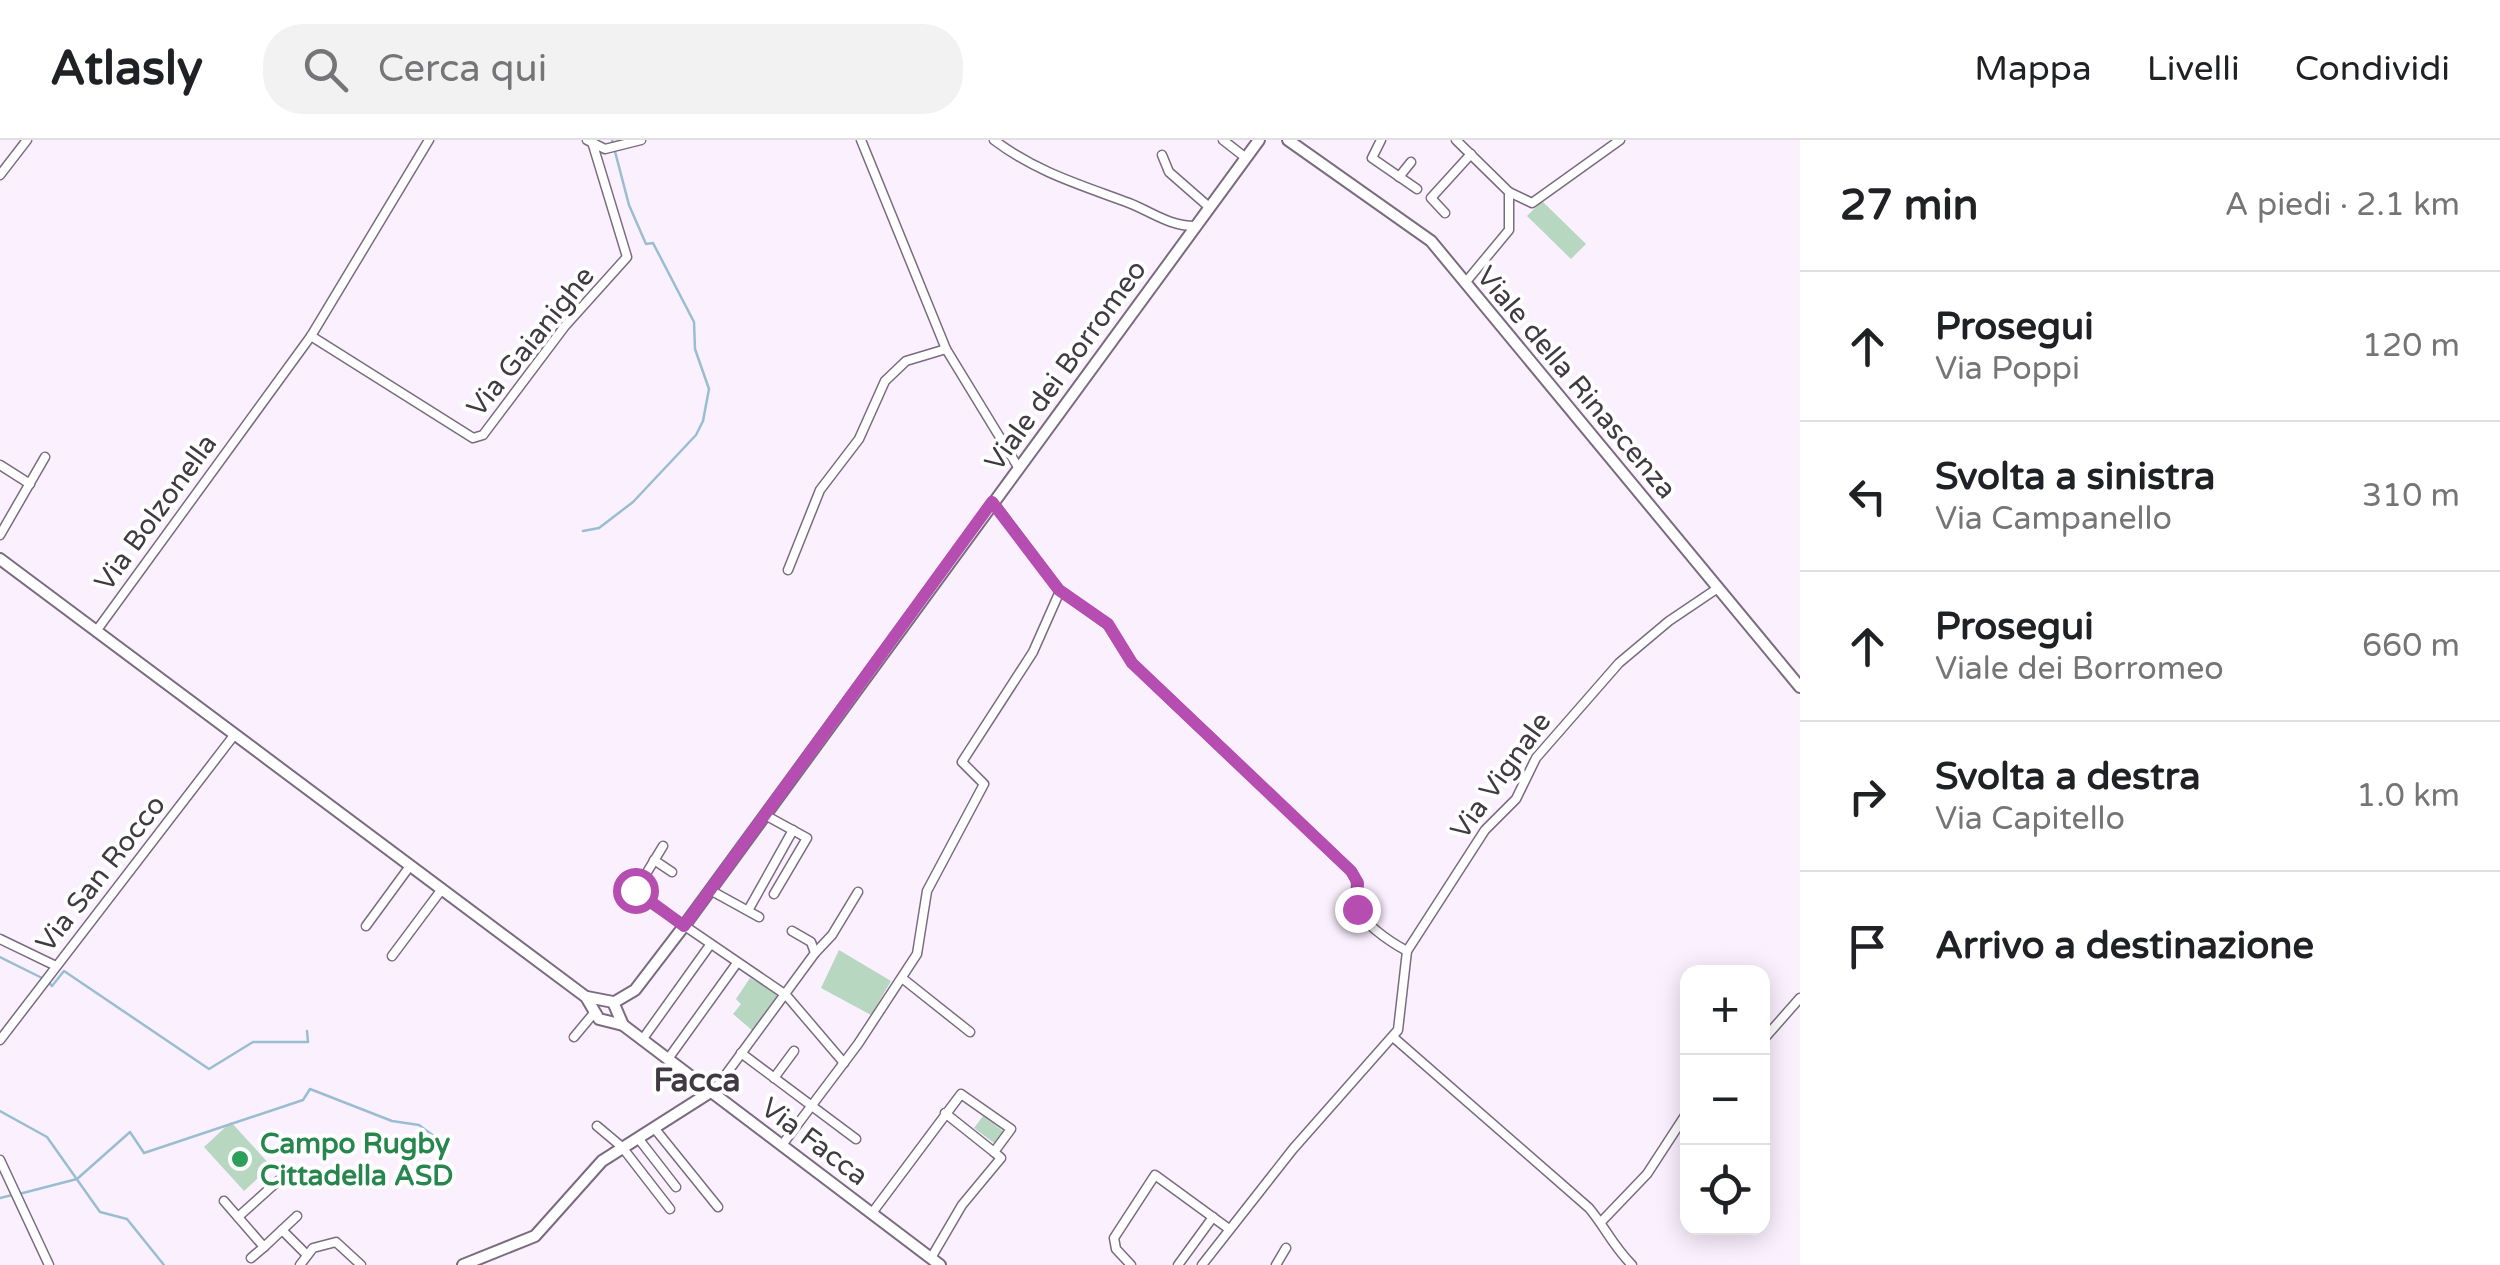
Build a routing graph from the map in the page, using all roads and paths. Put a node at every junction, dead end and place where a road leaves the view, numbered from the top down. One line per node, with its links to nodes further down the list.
1 (27, 140): 17 (street)
2 (429, 140): 25 (street, Via Bolzonella)
3 (641, 140): 12 (street)
4 (861, 140): 26 (street)
5 (994, 140): 23 (street)
6 (1222, 140): 15 (street)
7 (1259, 140): 15 (main road, Viale dei Borromeo)
8 (1288, 140): 24 (main road, Viale della Rinascenza)
9 (1381, 140): 18 (street)
10 (1456, 140): 13 (street)
11 (1620, 140): 20 (street)
12 (590, 143): 25 (street, Via Gaianighe)
13 (1471, 154): 20 (street); 22 (street)
14 (1162, 155): 21 (street)
15 (1246, 158): 21 (main road, Viale dei Borromeo)
16 (1411, 162): 18 (street)
17 (0, 175)
18 (1400, 177): 19 (street)
19 (1417, 189)
20 (1509, 192): 24 (street)
21 (1209, 207): 23 (main road, Viale dei Borromeo)
22 (1445, 213)
23 (1195, 226): 29 (main road, Viale dei Borromeo)
24 (1466, 283): 35 (main road, Viale della Rinascenza)
25 (311, 336): 37 (street, Via Bolzonella)
26 (946, 349): 29 (street); 34 (street)
27 (45, 457): 30 (street)
28 (0, 465): 30 (street)
29 (1018, 467): 31 (main road, Viale dei Borromeo)
30 (30, 484): 32 (street)
31 (992, 502): 36 (street); 40 (main road, Viale dei Borromeo)
32 (0, 534)
33 (0, 559): 37 (main road)
34 (788, 570)
35 (1718, 588): 38 (main road, Viale della Rinascenza); 57 (street, Via Vignale)
36 (1060, 592): 57 (street); 62 (street)
37 (97, 630): 39 (main road, Via Bolzonella)
38 (1800, 687)
39 (235, 734): 44 (main road, Via Bolzonella); 61 (street, Via San Rocco)
40 (765, 815): 41 (street); 47 (main road, Viale dei Borromeo)
41 (793, 830): 49 (street); 50 (street)
42 (662, 846): 43 (street)
43 (654, 860): 45 (street); 53 (street)
44 (410, 866): 46 (main road, Via Bolzonella); 52 (street)
45 (672, 872)
46 (442, 889): 59 (street); 65 (main road, Via Bolzonella)
47 (710, 890): 51 (street); 53 (main road, Viale dei Borromeo)
48 (858, 892): 58 (street)
49 (774, 894)
50 (750, 906)
51 (760, 917)
52 (366, 926)
53 (684, 926): 56 (street); 66 (main road, Viale dei Borromeo)
54 (792, 930): 58 (street)
55 (0, 938): 61 (street)
56 (710, 945): 60 (street); 72 (street)
57 (1407, 951): 70 (street, Via Vignale)
58 (815, 953): 63 (street)
59 (392, 956)
60 (737, 963): 63 (street); 75 (street)
61 (56, 966): 71 (street, Via San Rocco)
62 (902, 978): 67 (street); 76 (street)
63 (786, 995): 74 (street); 76 (street)
64 (1800, 998): 68 (street)
65 (596, 1007): 66 (main road, Via Bolzonella); 66 (main road, Via Bolzonella); 69 (street)
66 (612, 1012): 72 (main road, Via Facca)
67 (970, 1032)
68 (1770, 1032)
69 (574, 1037)
70 (1393, 1037): 99 (street); 100 (street)
71 (0, 1040)
72 (642, 1040): 75 (main road, Via Facca)
73 (794, 1051): 77 (street)
74 (741, 1054): 77 (street); 78 (street)
75 (668, 1059): 78 (main road, Via Facca)
76 (844, 1063): 79 (street)
77 (774, 1078): 79 (street)
78 (710, 1090): 83 (main road); 86 (main road, Via Facca)
79 (812, 1106): 85 (street); 86 (street)
80 (945, 1114): 88 (street); 88 (street); 95 (street)
81 (1680, 1122): 99 (street)
82 (597, 1126): 87 (street)
83 (655, 1128): 84 (main road); 93 (street)
84 (638, 1138): 87 (main road); 91 (street)
85 (856, 1139)
86 (782, 1145): 95 (main road, Via Facca)
87 (622, 1147): 94 (street); 110 (main road)
88 (994, 1152): 106 (street, Via Facca)
89 (0, 1160): 107 (street)
90 (278, 1181): 97 (street)
91 (676, 1187)
92 (224, 1201): 97 (street)
93 (718, 1208)
94 (670, 1209)
95 (872, 1213): 106 (main road, Via Facca)
96 (297, 1216): 101 (street)
97 (238, 1217): 102 (street)
98 (1213, 1217): 100 (street); 111 (street); 112 (street)
99 (1601, 1222): 115 (street)
100 (1229, 1229): 113 (street)
101 (282, 1230): 102 (street); 104 (street)
102 (264, 1247): 105 (street)
103 (1286, 1248): 114 (street)
104 (308, 1255): 108 (street); 109 (street)
105 (252, 1258)
106 (936, 1262)
107 (49, 1265)
108 (300, 1265)
109 (361, 1265)
110 (464, 1265)
111 (1132, 1265)
112 (1178, 1265)
113 (1202, 1265)
114 (1276, 1265)
115 (1632, 1265)

